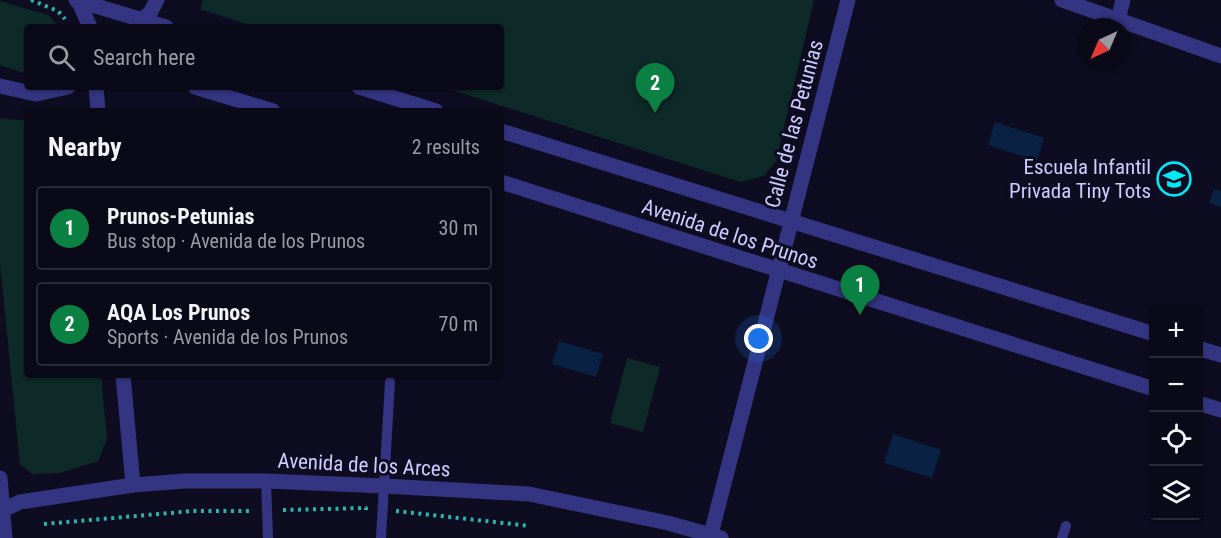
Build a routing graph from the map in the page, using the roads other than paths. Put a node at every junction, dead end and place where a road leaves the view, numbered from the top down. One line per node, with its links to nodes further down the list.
1 (77, 0): 8 (street); 9 (street)
2 (157, 0): 8 (street)
3 (848, 0): 23 (street, Calle de las Petunias)
4 (1062, 0): 6 (street)
5 (1123, 0): 7 (street)
6 (1112, 18)
7 (1118, 18)
8 (142, 19): 10 (street)
9 (89, 24)
10 (157, 24)
11 (1131, 25): 12 (street)
12 (1221, 56)
13 (0, 86): 14 (street)
14 (54, 90)
15 (96, 90): 18 (street)
16 (205, 90): 19 (street)
17 (369, 90): 20 (street)
18 (98, 108)
19 (263, 108)
20 (426, 108)
21 (504, 132): 23 (street, Avenida de los Prunos)
22 (504, 183): 24 (street, Avenida de los Prunos)
23 (790, 223): 24 (street, Calle de las Petunias); 25 (street, Avenida de los Prunos)
24 (777, 271): 30 (street, Avenida de los Prunos); 39 (street, Calle de las Petunias)
25 (1149, 332)
26 (1203, 350): 27 (street)
27 (1221, 355)
28 (123, 378): 35 (street)
29 (390, 382): 36 (lane)
30 (1149, 387)
31 (1203, 405): 32 (street)
32 (1221, 410)
33 (0, 478): 37 (street)
34 (266, 481): 35 (street, Avenida de los Arces); 36 (street, Avenida de los Arces); 41 (lane)
35 (133, 485): 37 (street, Avenida de los Arces)
36 (384, 486): 39 (street, Avenida de los Arces); 42 (lane)
37 (3, 510): 40 (street)
38 (1066, 525): 43 (lane)
39 (714, 537)
40 (5, 538)
41 (268, 538)
42 (381, 538)
43 (1062, 538)

